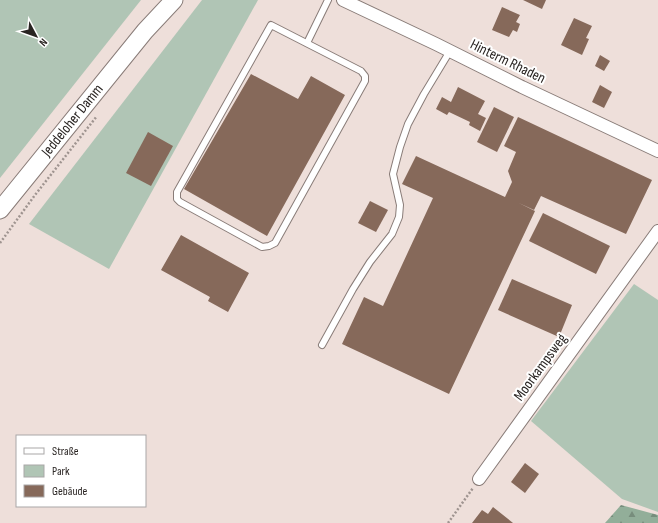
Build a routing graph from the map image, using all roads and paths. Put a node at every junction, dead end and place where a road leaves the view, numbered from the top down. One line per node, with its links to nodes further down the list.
1 (165, 0): 5 (main road, Jeddeloher Damm)
2 (174, 0): 5 (main road, Jeddeloher Damm)
3 (328, 0): 6 (lane)
4 (343, 0): 7 (street, Hinterm Rhaden)
5 (145, 31): 10 (main road, Jeddeloher Damm)
6 (307, 43): 6 (lane)
7 (450, 51): 9 (street, Hinterm Rhaden); 13 (lane)
8 (99, 113): 12 (path)
9 (658, 151)
10 (0, 210)
11 (658, 231): 14 (street, Moorkampsweg)
12 (0, 243)
13 (322, 345)
14 (479, 479): 15 (path)
15 (448, 523)

